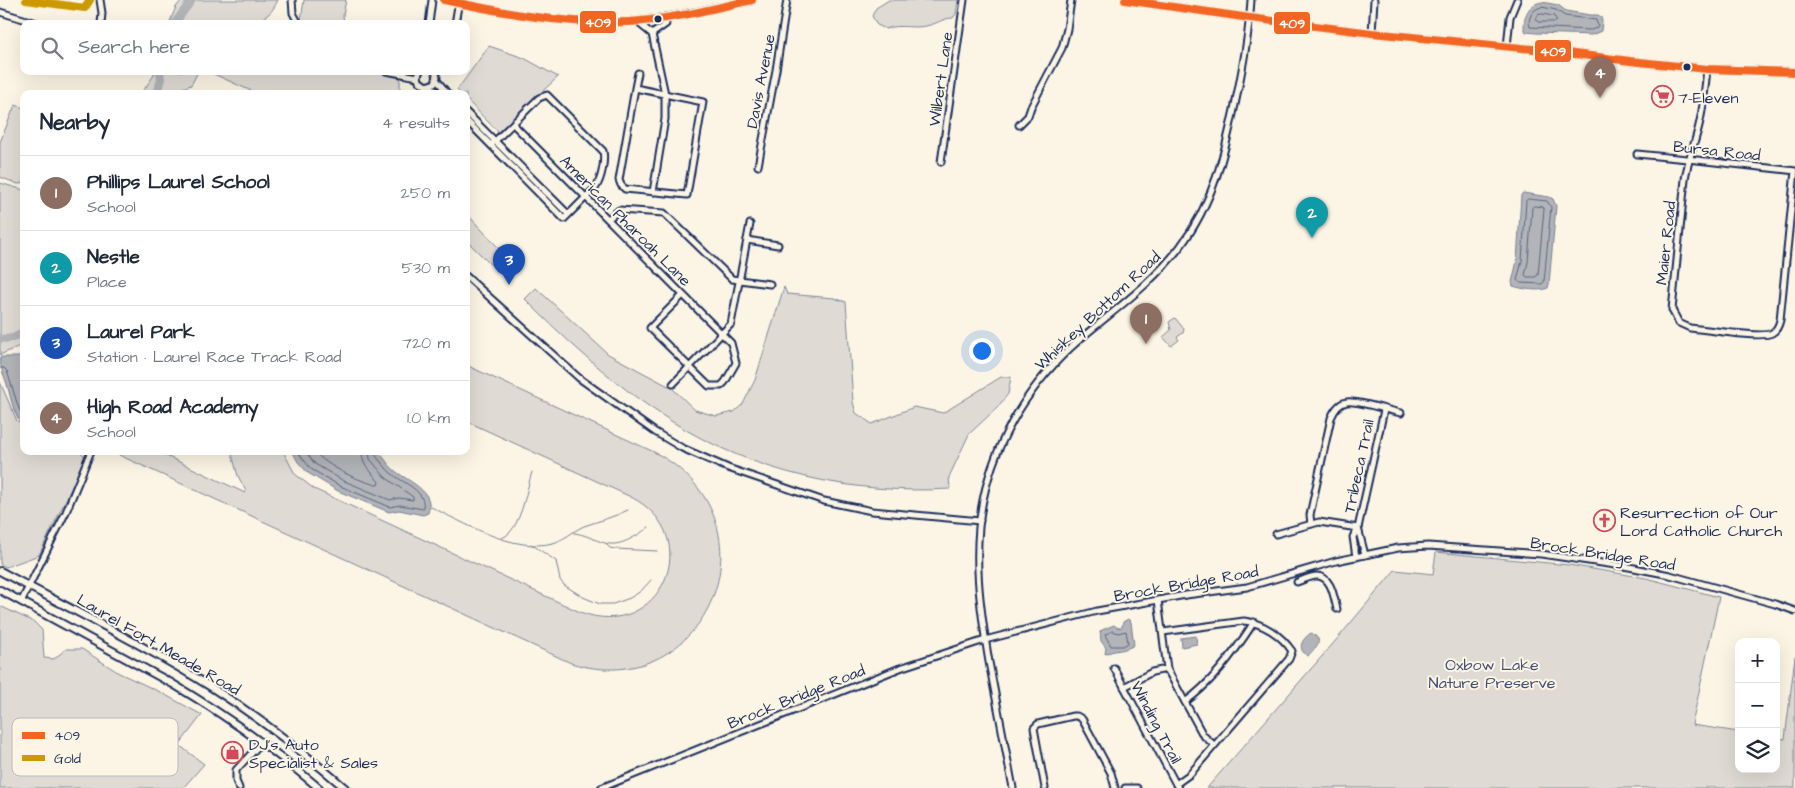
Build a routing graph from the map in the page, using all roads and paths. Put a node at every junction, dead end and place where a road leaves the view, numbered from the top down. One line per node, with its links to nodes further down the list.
1 (100, 0): 18 (street)
2 (292, 0): 19 (street)
3 (432, 0): 20 (street)
4 (444, 0): 13 (main road)
5 (752, 0): 15 (main road)
6 (787, 0): 45 (street, Davis Avenue)
7 (964, 0): 44 (street, Wilbert Lane)
8 (1070, 0): 40 (street)
9 (1125, 0): 16 (main road)
10 (1251, 0): 16 (street, Whiskey Bottom Road)
11 (1374, 0): 23 (street)
12 (1515, 1): 25 (street)
13 (458, 2): 21 (street); 22 (main road)
14 (0, 12): 17 (street)
15 (665, 17): 22 (main road); 24 (street)
16 (1250, 18): 23 (main road); 63 (street, Whiskey Bottom Road)
17 (27, 20)
18 (101, 20)
19 (297, 20)
20 (429, 20)
21 (456, 20)
22 (636, 21): 24 (street)
23 (1372, 33): 25 (main road)
24 (652, 34): 36 (street)
25 (1507, 47): 26 (main road)
26 (1707, 69): 27 (main road); 43 (street, Maier Road)
27 (1795, 72)
28 (638, 73): 33 (street)
29 (419, 75): 32 (street)
30 (436, 75): 31 (street)
31 (436, 79): 32 (street); 35 (street)
32 (430, 86): 34 (street)
33 (635, 88): 36 (street); 47 (street)
34 (435, 90)
35 (445, 90)
36 (665, 94): 47 (street); 47 (street)
37 (470, 117): 41 (street)
38 (470, 123): 41 (street)
39 (513, 124): 41 (street); 48 (street, American Pharoah Lane); 48 (street)
40 (1019, 125)
41 (493, 143): 48 (street)
42 (1637, 154): 43 (street, Bursa Road)
43 (1689, 160): 46 (street, Bursa Road); 46 (street, Maier Road)
44 (941, 162)
45 (758, 166)
46 (1795, 171)
47 (652, 192)
48 (586, 197): 49 (street, American Pharoah Lane)
49 (608, 219): 53 (street); 56 (street, American Pharoah Lane)
50 (750, 224): 51 (street)
51 (747, 240): 52 (street); 53 (street)
52 (778, 245)
53 (740, 279): 55 (street); 57 (street)
54 (470, 280): 63 (street)
55 (770, 284)
56 (683, 295): 57 (street, American Pharoah Lane); 58 (street)
57 (722, 334): 58 (street); 58 (street, American Pharoah Lane)
58 (690, 367): 59 (street)
59 (674, 384)
60 (1384, 410): 61 (street); 64 (street); 65 (street, Tribeca Trail)
61 (1401, 413)
62 (89, 455): 73 (street)
63 (980, 521): 81 (street, Whiskey Bottom Road)
64 (1311, 524): 65 (street); 66 (street)
65 (1358, 528): 67 (street, Tribeca Trail); 68 (street, Tribeca Trail)
66 (1276, 534)
67 (1365, 555): 68 (street, Brock Bridge Road); 78 (street, Brock Bridge Road)
68 (1356, 557): 69 (street, Brock Bridge Road)
69 (1317, 566): 71 (street); 75 (street, Brock Bridge Road)
70 (0, 571): 73 (main road, Laurel Fort Meade Road)
71 (1320, 576): 72 (street); 77 (street)
72 (1297, 582)
73 (29, 587): 76 (street); 91 (main road, Laurel Fort Meade Road)
74 (0, 590): 76 (main road, Laurel Fort Meade Road)
75 (1158, 600): 80 (street); 81 (street, Brock Bridge Road)
76 (21, 602): 86 (main road, Laurel Fort Meade Road)
77 (1337, 609)
78 (1795, 612)
79 (1254, 622): 80 (street); 85 (street); 87 (street)
80 (1163, 632): 83 (street)
81 (985, 640): 92 (street, Brock Bridge Road); 93 (street, Whiskey Bottom Road)
82 (1114, 668): 84 (street, Winding Trail)
83 (1167, 669): 84 (street); 85 (street)
84 (1124, 687): 88 (street, Winding Trail)
85 (1185, 702): 87 (street)
86 (262, 742): 89 (street); 90 (main road, Laurel Fort Meade Road)
87 (1214, 745): 88 (street)
88 (1177, 786)
89 (239, 788)
90 (319, 788)
91 (345, 788)
92 (601, 788)
93 (1013, 788)
94 (1045, 788): 95 (street)
95 (1115, 788)
96 (1125, 788): 97 (street)
97 (1137, 788)

